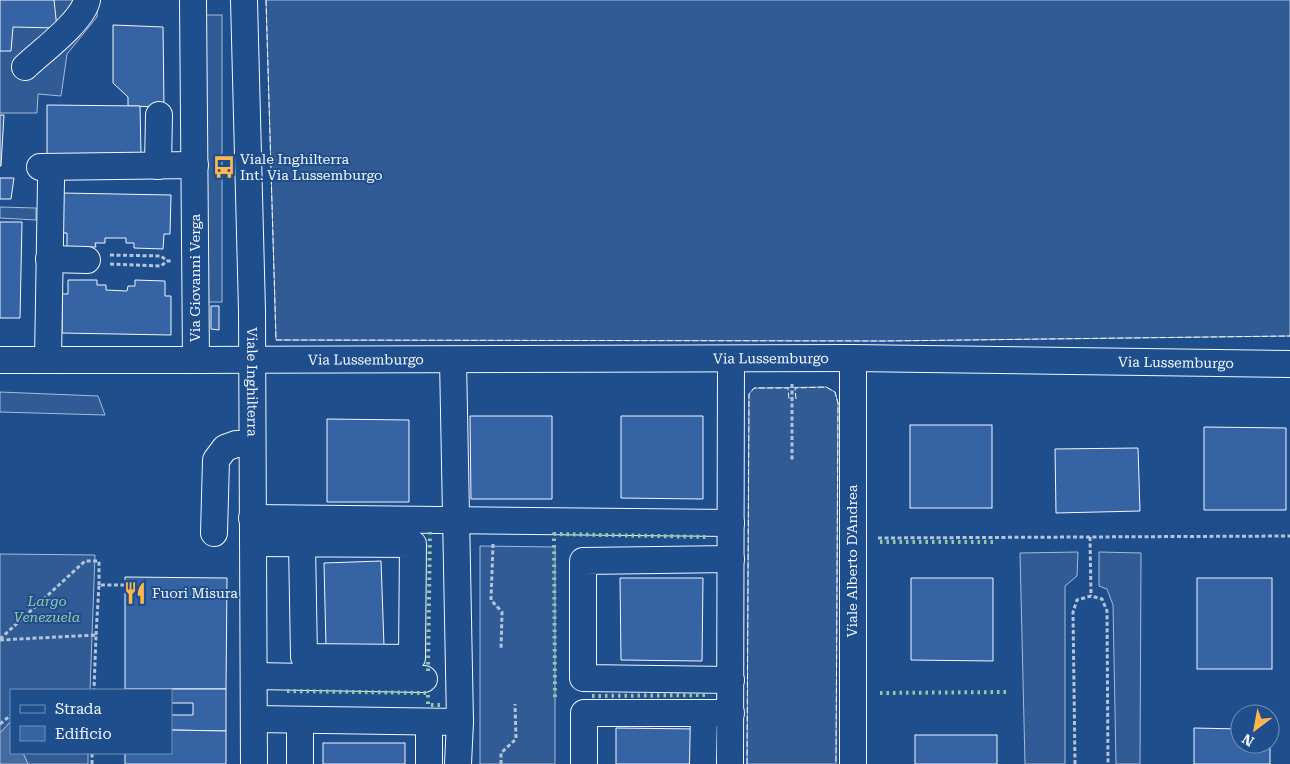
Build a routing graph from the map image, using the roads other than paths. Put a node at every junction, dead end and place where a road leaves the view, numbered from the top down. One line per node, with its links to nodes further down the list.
1 (87, 0): 4 (street)
2 (194, 0): 6 (street, Via Giovanni Verga)
3 (244, 0): 15 (street, Viale Inghilterra)
4 (24, 67)
5 (158, 115): 7 (street)
6 (195, 165): 7 (street); 14 (street, Via Giovanni Verga)
7 (158, 166): 8 (street)
8 (49, 259): 9 (street); 13 (street)
9 (87, 260)
10 (852, 358): 11 (street, Via Lussemburgo); 17 (street, Via Lussemburgo); 44 (street, Viale Alberto D'Andrea)
11 (731, 359): 16 (street, Via Lussemburgo); 21 (street)
12 (0, 360): 13 (street, Via Giovanni Verga)
13 (48, 360): 14 (street, Via Giovanni Verga)
14 (196, 360): 15 (street, Via Lussemburgo)
15 (251, 360): 16 (street, Via Lussemburgo); 18 (street, Viale Inghilterra)
16 (453, 360): 20 (street)
17 (1290, 364)
18 (252, 444): 19 (street, Viale Inghilterra); 22 (street)
19 (252, 518): 20 (street); 23 (street, Viale Inghilterra)
20 (456, 520): 21 (street); 36 (street)
21 (731, 523): 25 (street)
22 (214, 533)
23 (253, 543): 24 (street); 26 (street, Viale Inghilterra)
24 (302, 543): 24 (street)
25 (731, 559): 27 (street); 29 (street)
26 (254, 676): 28 (street); 33 (street, Viale Inghilterra)
27 (583, 678): 29 (street); 30 (street)
28 (424, 679)
29 (731, 680): 32 (street)
30 (584, 713): 31 (street); 41 (street)
31 (704, 713): 32 (street); 42 (street)
32 (730, 713): 43 (street)
33 (254, 719): 34 (street); 37 (street, Viale Inghilterra)
34 (300, 720): 35 (street); 38 (street)
35 (429, 722): 36 (street); 39 (street)
36 (460, 722): 40 (street)
37 (254, 764)
38 (300, 764)
39 (429, 764)
40 (458, 764)
41 (584, 764)
42 (703, 764)
43 (730, 764)
44 (853, 764)

